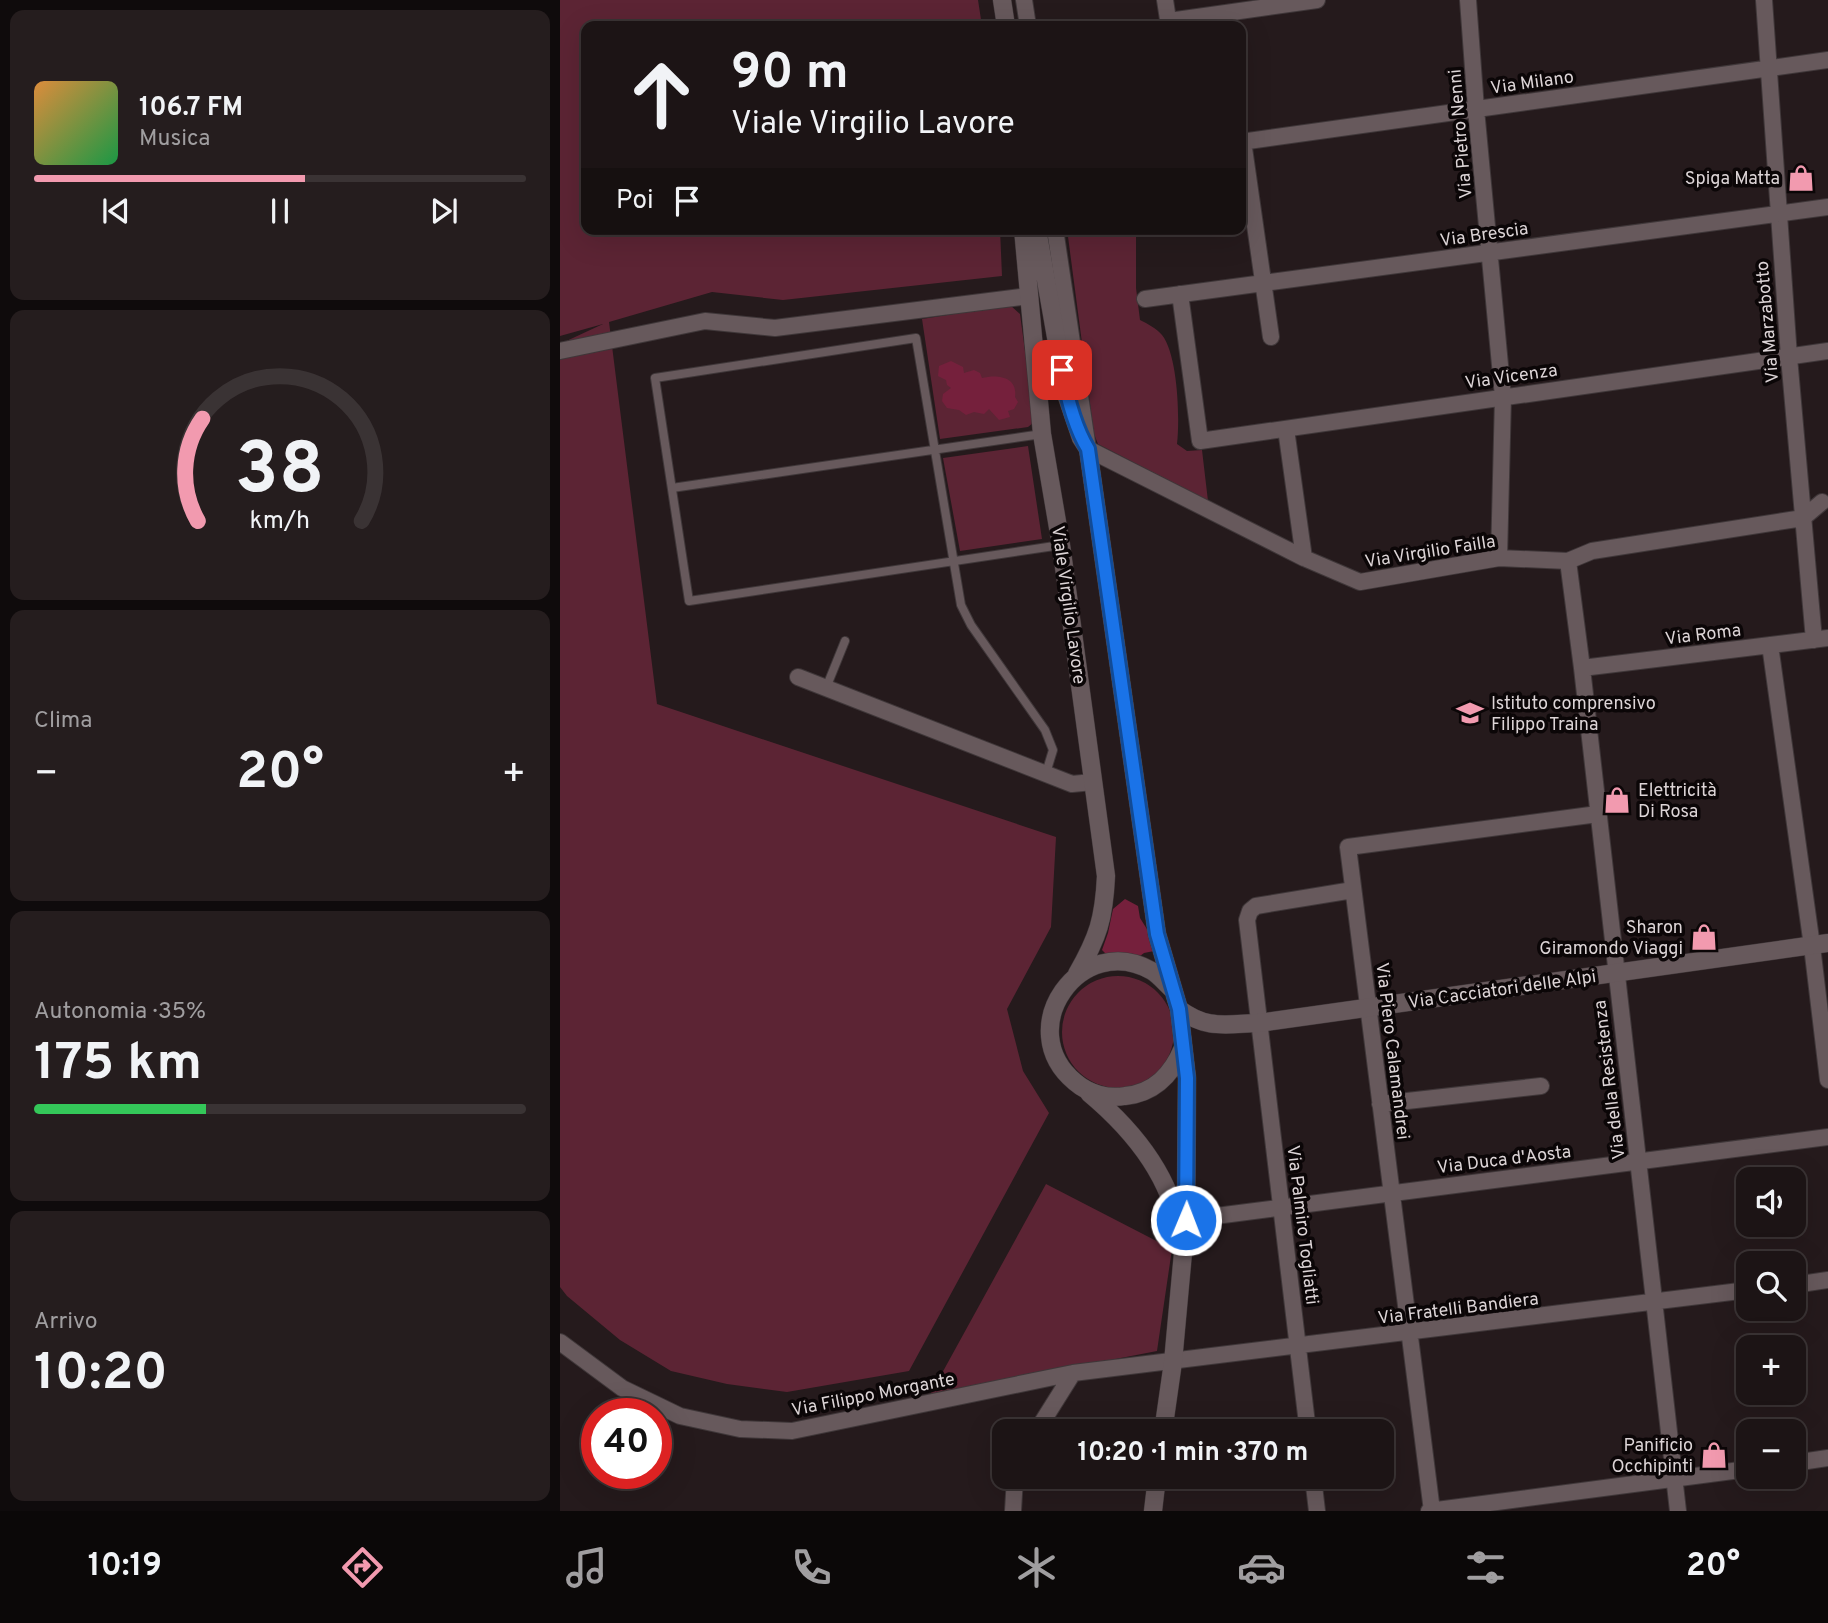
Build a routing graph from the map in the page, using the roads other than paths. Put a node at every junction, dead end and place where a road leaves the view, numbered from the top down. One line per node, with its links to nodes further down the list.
1 (1002, 0): 7 (street)
2 (1024, 0): 8 (street)
3 (1165, 0): 9 (street)
4 (1317, 0): 10 (street)
5 (1468, 0): 13 (street, Via Pietro Nenni)
6 (1764, 0): 12 (street, Via Marzabotto)
7 (1005, 21)
8 (1027, 21)
9 (1169, 21)
10 (1182, 21)
11 (1828, 60): 12 (street, Via Milano)
12 (1768, 68): 13 (street, Via Milano); 17 (street, Via Marzabotto)
13 (1476, 109): 14 (street, Via Milano); 21 (street, Via Pietro Nenni)
14 (1246, 141)
15 (1246, 168): 22 (street)
16 (1828, 207): 17 (street, Via Brescia)
17 (1778, 214): 21 (street, Via Brescia); 29 (street, Via Marzabotto)
18 (1024, 235): 24 (street, Viale Virgilio Lavore)
19 (1038, 235): 33 (street)
20 (1056, 235): 33 (street)
21 (1490, 253): 22 (street, Via Brescia); 30 (street, Via Pietro Nenni)
22 (1264, 283): 23 (street, Via Brescia); 26 (street)
23 (1180, 295): 25 (street, Via Brescia); 31 (street, Via Vicenza)
24 (1029, 296): 27 (street); 32 (street, Viale Virgilio Lavore)
25 (1145, 299)
26 (1271, 337)
27 (560, 351)
28 (1828, 351): 29 (street, Via Vicenza)
29 (1789, 356): 30 (street, Via Vicenza); 37 (street, Via Marzabotto)
30 (1503, 397): 31 (street, Via Vicenza); 40 (street, Via Pietro Nenni)
31 (1286, 429): 39 (street)
32 (1042, 434): 34 (lane); 38 (street, Viale Virgilio Lavore)
33 (1088, 449): 39 (street, Via Virgilio Failla); 56 (street)
34 (935, 450): 35 (lane); 35 (lane); 41 (lane)
35 (672, 488): 41 (lane)
36 (1825, 502): 37 (street)
37 (1802, 512): 42 (street, Via Virgilio Failla); 43 (street, Via Marzabotto)
38 (1061, 545): 41 (lane); 50 (street, Viale Virgilio Lavore)
39 (1304, 558): 40 (street, Via Virgilio Failla)
40 (1499, 558): 42 (street, Via Virgilio Failla)
41 (954, 561): 49 (lane)
42 (1568, 561): 46 (street, Via della Resistenza)
43 (1821, 639): 45 (street, Via Roma)
44 (845, 641): 48 (lane)
45 (1770, 645): 46 (street, Via Roma); 53 (street)
46 (1582, 668): 51 (street, Via della Resistenza)
47 (798, 677): 48 (street)
48 (826, 688): 49 (street)
49 (1046, 773): 50 (street)
50 (1093, 782): 55 (street, Viale Virgilio Lavore)
51 (1598, 814): 52 (street, Via Piero Calamandrei); 54 (street, Via della Resistenza)
52 (1353, 890): 57 (street, Via Piero Calamandrei); 59 (street, Via Palmiro Togliatti)
53 (1820, 945): 54 (street, Via Cacciatori delle Alpi); 61 (street)
54 (1616, 973): 57 (street, Via Cacciatori delle Alpi); 66 (street, Via della Resistenza)
55 (1077, 974): 56 (street); 63 (street)
56 (1172, 989): 58 (street)
57 (1368, 1007): 59 (street, Via Cacciatori delle Alpi); 64 (street, Via Piero Calamandrei)
58 (1179, 1009): 59 (street, Via Cacciatori delle Alpi); 60 (street)
59 (1259, 1023): 68 (street, Via Palmiro Togliatti)
60 (1183, 1047): 63 (street); 69 (street)
61 (1828, 1080)
62 (1541, 1086): 64 (street)
63 (1081, 1087): 69 (street)
64 (1380, 1104): 67 (street, Via Piero Calamandrei)
65 (1828, 1137): 66 (street, Via Duca d'Aosta)
66 (1637, 1162): 67 (street, Via Duca d'Aosta); 73 (street, Via della Resistenza)
67 (1391, 1193): 68 (street, Via Duca d'Aosta); 74 (street, Via Piero Calamandrei)
68 (1282, 1207): 69 (street, Via Duca d'Aosta); 76 (street, Via Palmiro Togliatti)
69 (1182, 1220): 77 (street)
70 (1828, 1280): 71 (street)
71 (1806, 1283)
72 (1736, 1292): 73 (street, Via Fratelli Bandiera)
73 (1654, 1303): 74 (street, Via Fratelli Bandiera); 85 (street, Via della Resistenza)
74 (1409, 1334): 76 (street, Via Fratelli Bandiera); 92 (street, Via Piero Calamandrei)
75 (560, 1342): 78 (street, Via Filippo Morgante)
76 (1299, 1347): 77 (street, Via Fratelli Bandiera); 81 (street, Via Palmiro Togliatti)
77 (1173, 1362): 78 (street, Via Filippo Morgante); 80 (street)
78 (1073, 1374): 79 (street)
79 (1044, 1419)
80 (1165, 1419)
81 (1307, 1419)
82 (1828, 1458): 83 (street)
83 (1806, 1461)
84 (1736, 1471): 85 (street)
85 (1674, 1479): 92 (street); 93 (street, Via della Resistenza)
86 (1014, 1489): 89 (street)
87 (1156, 1489): 90 (street)
88 (1314, 1489): 91 (street)
89 (1013, 1511)
90 (1153, 1511)
91 (1317, 1511)
92 (1431, 1511)
93 (1678, 1511)

